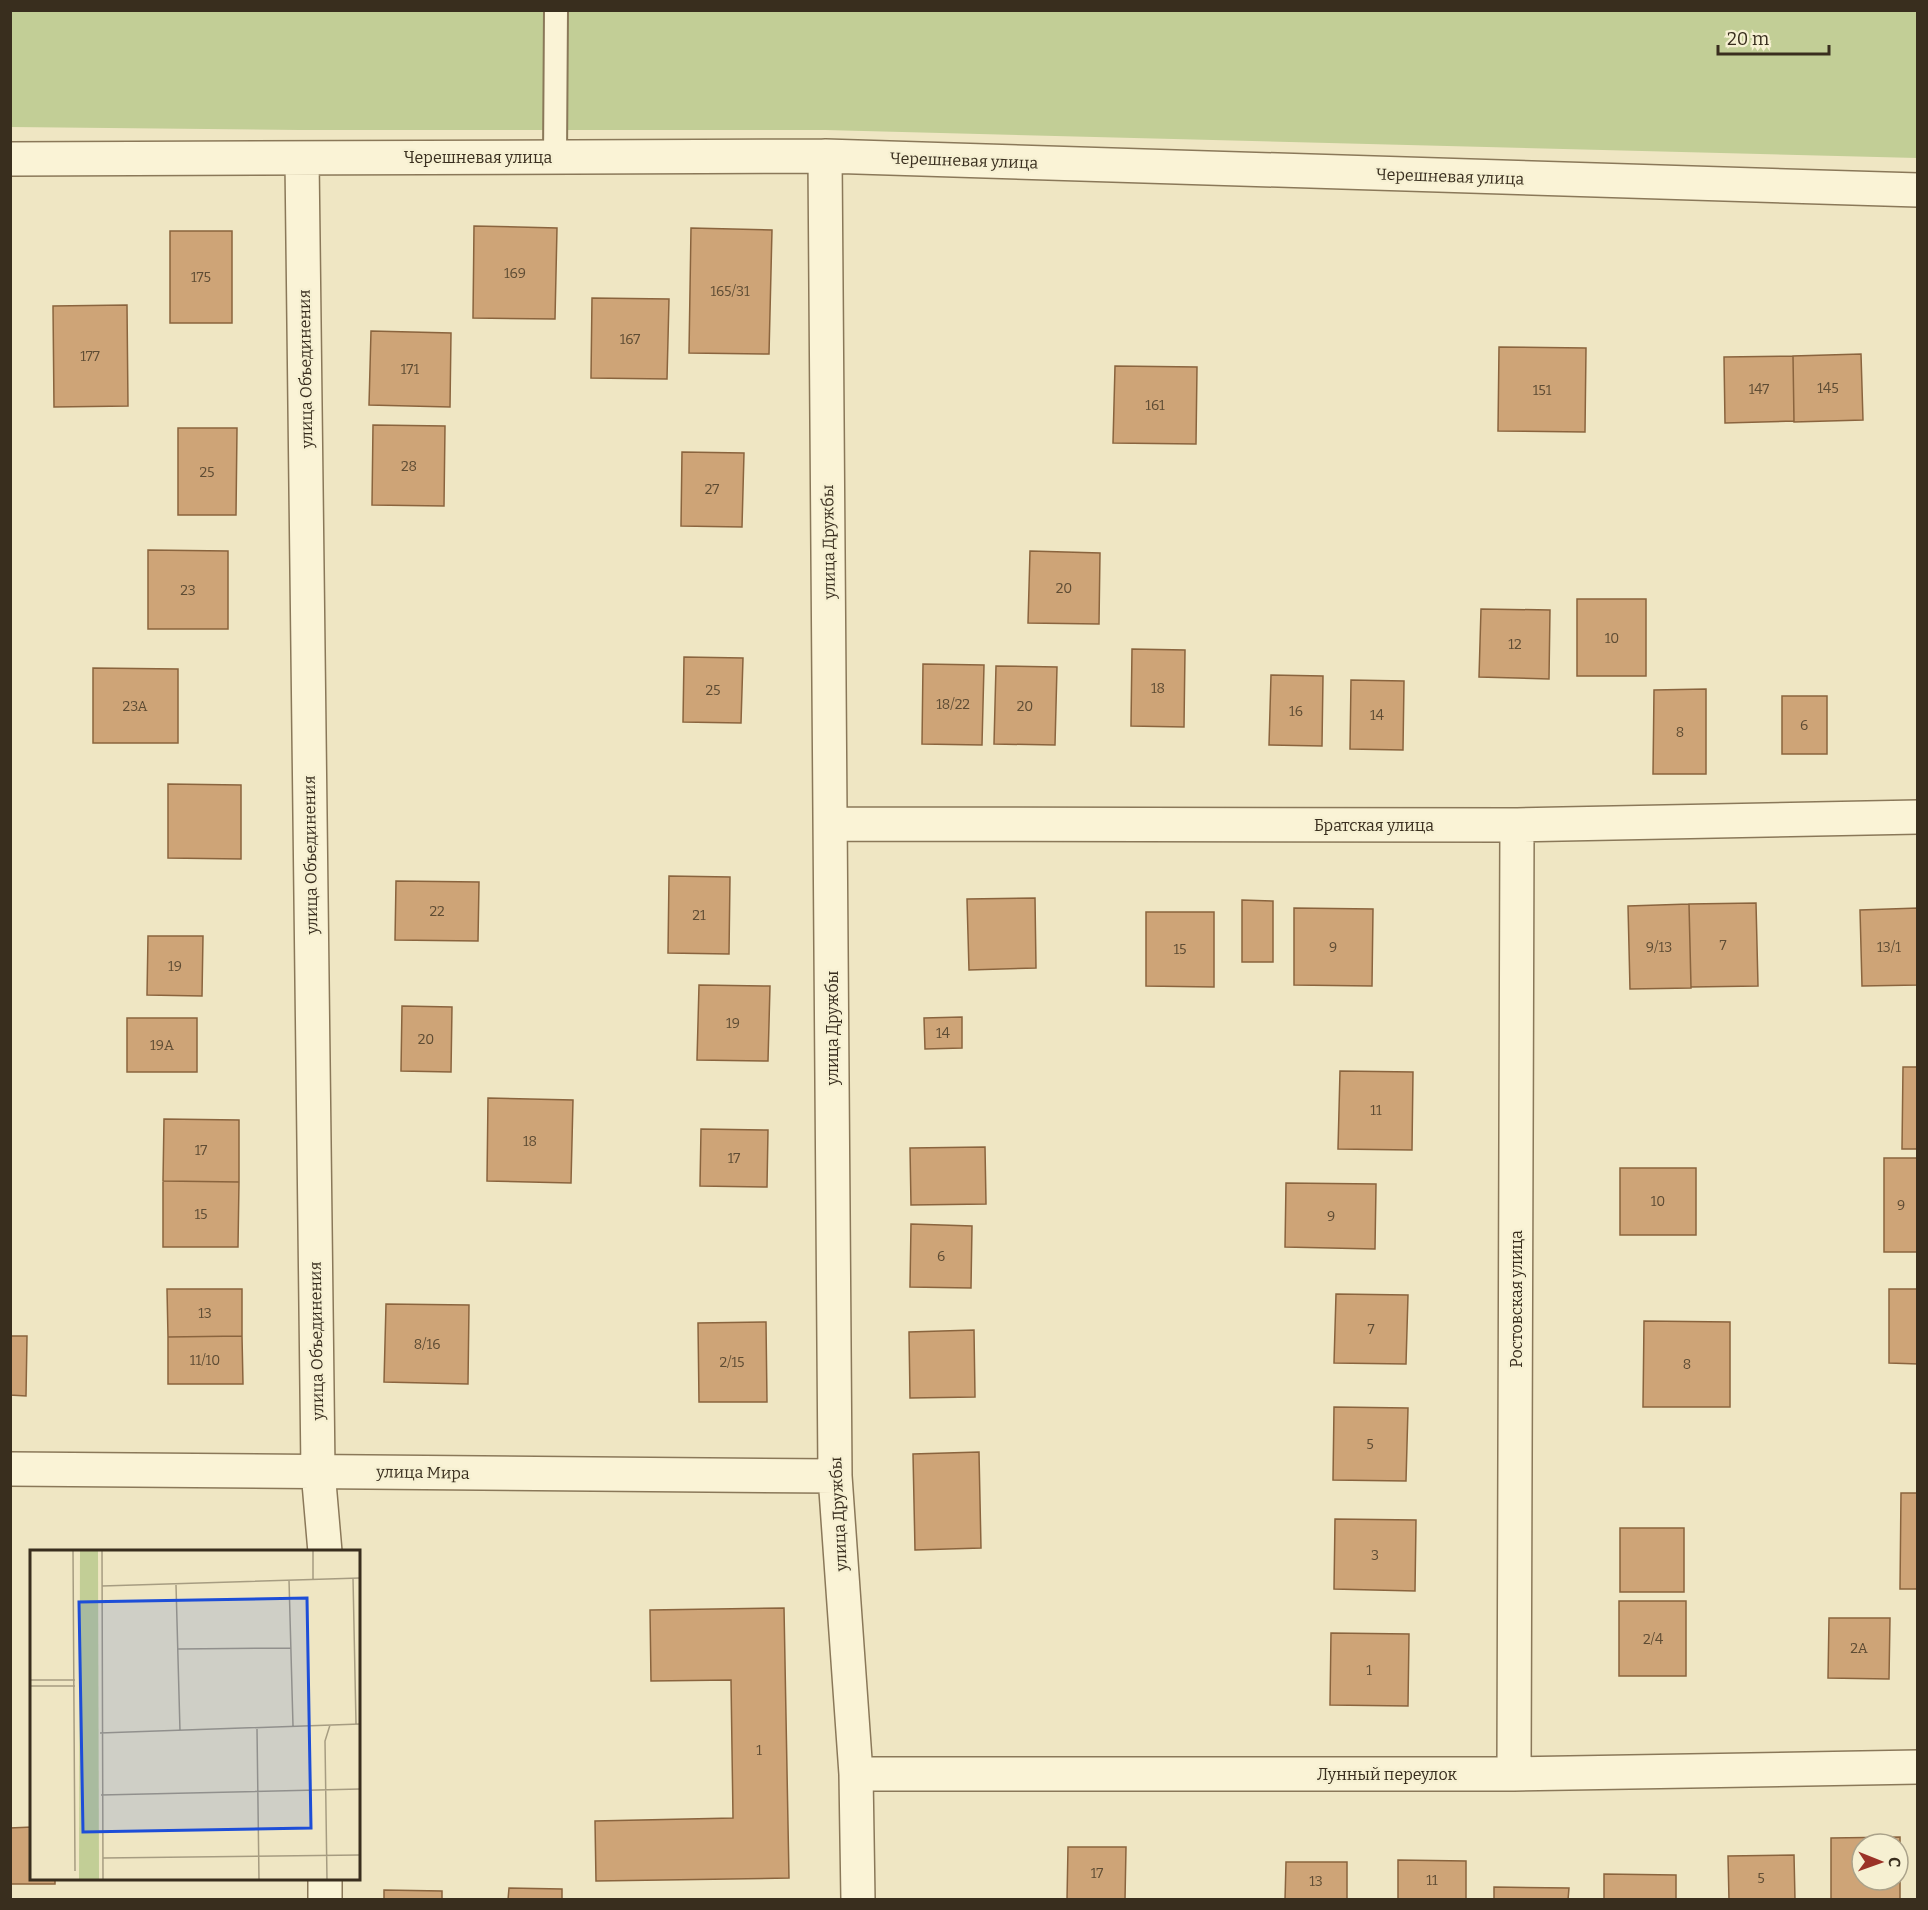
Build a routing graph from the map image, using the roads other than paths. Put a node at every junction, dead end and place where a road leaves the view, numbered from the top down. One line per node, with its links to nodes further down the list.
1 (556, 10): 3 (lane)
2 (825, 156): 3 (street, Черешневая улица); 6 (street, Черешневая улица); 8 (street, улица Дружбы)
3 (555, 157): 5 (street, Черешневая улица)
4 (10, 159): 5 (street, Черешневая улица)
5 (302, 159): 11 (street, улица Объединения)
6 (1917, 190)
7 (1917, 817): 9 (street, Братская улица)
8 (831, 824): 9 (street, Братская улица); 12 (street, улица Дружбы)
9 (1517, 825): 16 (street, Ростовская улица)
10 (10, 1469): 11 (street, улица Мира)
11 (318, 1471): 12 (street, улица Мира); 13 (street, улица Объединения)
12 (835, 1476): 15 (street, улица Дружбы)
13 (325, 1550)
14 (1917, 1767): 16 (street, Лунный переулок)
15 (856, 1774): 16 (street, Лунный переулок); 19 (street, улица Дружбы)
16 (1515, 1774)
17 (325, 1880): 18 (street)
18 (325, 1899)
19 (858, 1899)

